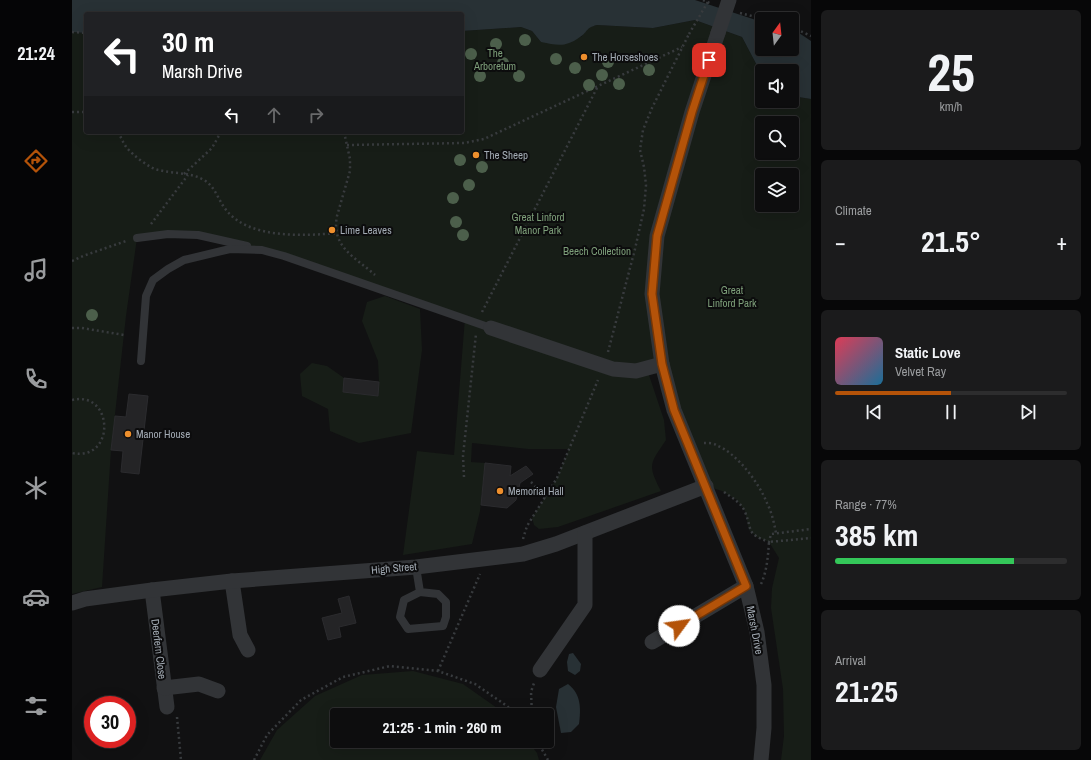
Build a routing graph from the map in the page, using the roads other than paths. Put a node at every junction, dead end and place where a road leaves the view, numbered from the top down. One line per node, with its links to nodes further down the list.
1 (729, 0): 6 (street, Marsh Drive, bridge)
2 (139, 238): 3 (lane)
3 (262, 250): 4 (lane); 5 (lane)
4 (491, 328): 6 (street)
5 (140, 361)
6 (662, 364): 7 (street, Marsh Drive)
7 (706, 486): 8 (street, High Street); 13 (street, Marsh Drive)
8 (585, 533): 9 (street, High Street); 17 (street)
9 (416, 567): 10 (street, High Street); 12 (lane)
10 (232, 581): 11 (street, High Street); 16 (street)
11 (152, 590): 14 (street, High Street); 18 (street, Deerfern Close)
12 (420, 592): 12 (lane)
13 (747, 592): 15 (street); 21 (street, Marsh Drive)
14 (72, 603)
15 (652, 642)
16 (248, 650)
17 (540, 670)
18 (164, 688): 19 (street); 20 (street, Deerfern Close)
19 (218, 691)
20 (167, 707)
21 (761, 760)

